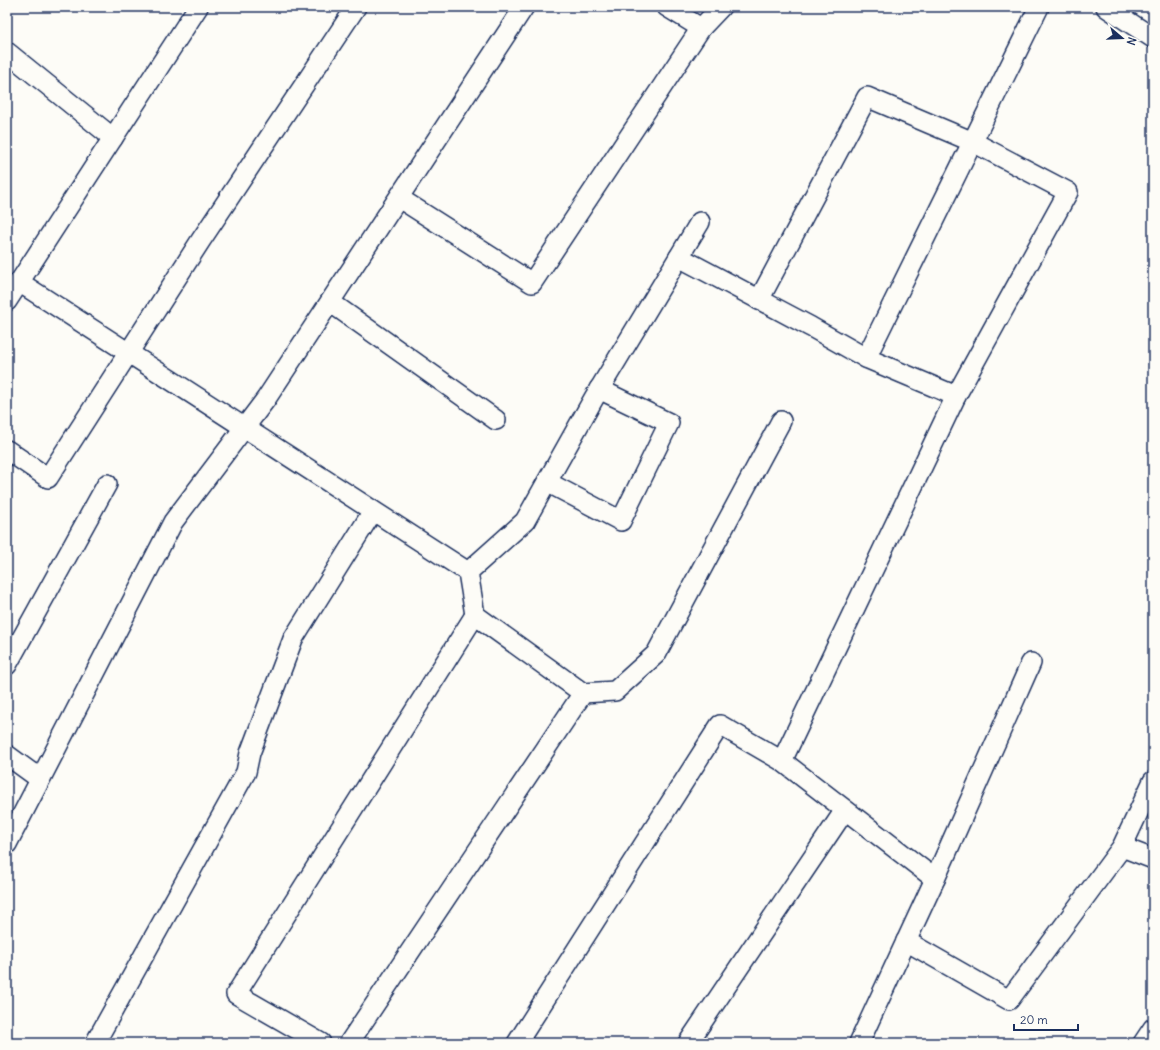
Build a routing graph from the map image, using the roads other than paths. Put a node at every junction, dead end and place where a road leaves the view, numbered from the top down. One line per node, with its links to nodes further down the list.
1 (198, 7): 11 (street)
2 (356, 7): 20 (street)
3 (524, 7): 13 (street)
4 (667, 7): 8 (street)
5 (721, 7): 8 (street)
6 (1040, 7): 12 (street)
7 (1106, 7): 9 (street)
8 (701, 28): 13 (street)
9 (1153, 38)
10 (7, 52): 11 (street)
11 (113, 138): 16 (street)
12 (973, 142): 17 (street); 21 (street); 23 (street)
13 (399, 198): 19 (street)
14 (700, 222): 15 (street)
15 (679, 257): 17 (street); 22 (street)
16 (19, 282): 18 (street); 20 (street)
17 (759, 300): 21 (street)
18 (7, 301)
19 (330, 302): 24 (street); 26 (street)
20 (128, 353): 26 (street); 27 (street)
21 (866, 358): 23 (street)
22 (599, 389): 28 (street); 28 (street)
23 (956, 396): 37 (street)
24 (496, 420)
25 (780, 421): 35 (street)
26 (244, 428): 30 (street); 38 (street)
27 (7, 450)
28 (547, 482): 31 (street)
29 (107, 484): 34 (street)
30 (373, 511): 31 (street); 48 (street)
31 (468, 572): 32 (street)
32 (475, 615): 35 (street); 49 (street)
33 (1031, 663): 44 (street)
34 (7, 666)
35 (583, 693): 50 (street)
36 (7, 755): 38 (street)
37 (782, 761): 40 (street); 51 (street)
38 (40, 779): 41 (street)
39 (1153, 781): 42 (street)
40 (845, 810): 44 (street); 52 (street)
41 (7, 844)
42 (1122, 847): 43 (street); 45 (street)
43 (1153, 859)
44 (935, 879): 45 (street)
45 (906, 941): 47 (street)
46 (1153, 1028): 53 (street)
47 (863, 1041)
48 (95, 1043)
49 (321, 1043)
50 (349, 1043)
51 (517, 1043)
52 (688, 1043)
53 (1143, 1043)

